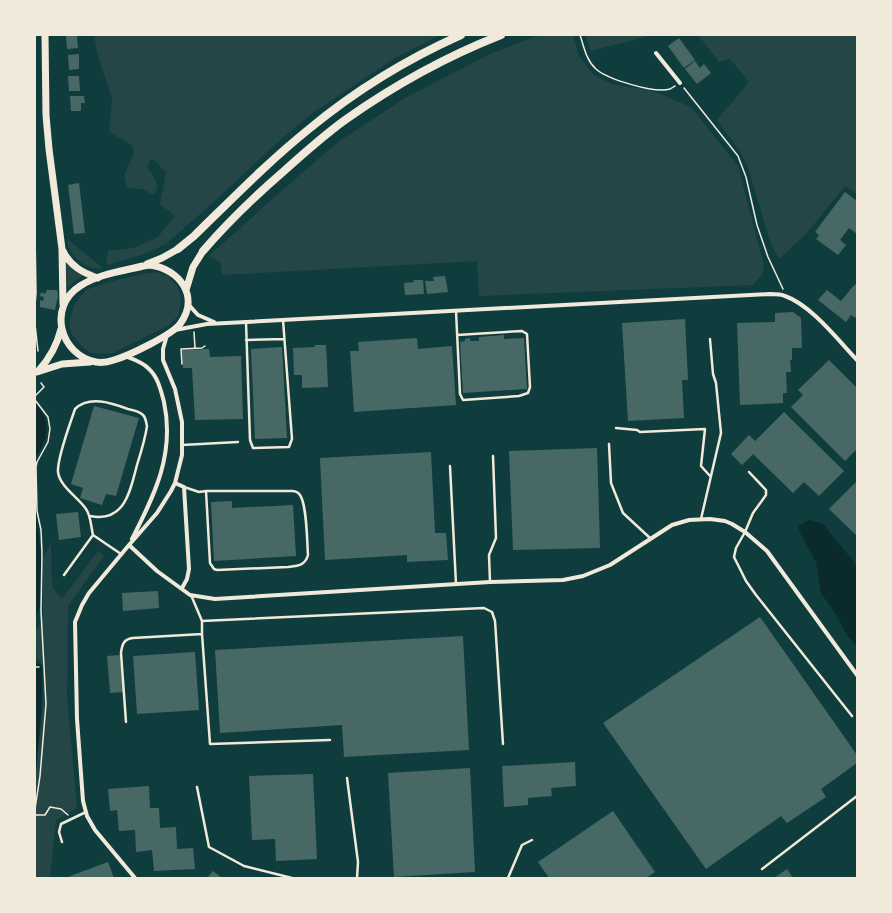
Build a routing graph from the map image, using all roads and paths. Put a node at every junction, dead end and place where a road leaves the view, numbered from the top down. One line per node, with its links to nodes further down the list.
1 (45, 35): 8 (main road)
2 (461, 35): 9 (highway)
3 (501, 35): 10 (highway)
4 (580, 35): 6 (path)
5 (656, 53): 6 (street)
6 (680, 83): 14 (path)
7 (35, 234): 16 (path)
8 (62, 249): 12 (main road); 17 (main road)
9 (178, 249): 11 (main road)
10 (203, 251): 13 (main road)
11 (143, 266): 12 (main road); 13 (main road)
12 (98, 278): 17 (main road)
13 (186, 290): 15 (main road)
14 (784, 295): 18 (street); 35 (street)
15 (187, 303): 21 (street); 24 (main road)
16 (35, 305)
17 (63, 306): 23 (main road)
18 (456, 310): 19 (street); 27 (lane)
19 (283, 320): 20 (street); 28 (lane)
20 (246, 322): 21 (street); 30 (lane)
21 (219, 323): 24 (street)
22 (35, 324): 33 (path)
23 (61, 327): 36 (main road); 38 (main road)
24 (175, 330): 26 (main road)
25 (194, 332): 32 (path)
26 (167, 335): 34 (main road); 45 (street)
27 (457, 335): 27 (lane)
28 (284, 339): 30 (lane); 30 (lane)
29 (710, 339): 49 (lane)
30 (246, 340)
31 (205, 346): 32 (path)
32 (195, 348): 37 (path)
33 (38, 351)
34 (125, 356): 36 (main road); 58 (street)
35 (857, 360)
36 (100, 362): 38 (main road)
37 (182, 364)
38 (36, 373)
39 (41, 383): 40 (path)
40 (35, 396)
41 (35, 400): 78 (path)
42 (616, 428): 49 (lane)
43 (238, 442): 45 (lane)
44 (609, 444): 57 (lane)
45 (182, 445): 50 (street)
46 (493, 456): 61 (lane)
47 (450, 466): 62 (lane)
48 (749, 472): 55 (lane)
49 (710, 476): 54 (lane)
50 (175, 483): 51 (street); 58 (street)
51 (184, 487): 52 (lane); 63 (street)
52 (206, 492): 52 (lane)
53 (90, 516): 53 (lane); 56 (lane)
54 (702, 519): 55 (street); 57 (street)
55 (745, 532): 69 (street); 71 (lane)
56 (93, 535): 59 (lane); 60 (lane)
57 (650, 538): 61 (street)
58 (129, 545): 59 (street); 63 (street)
59 (121, 554): 80 (street)
60 (64, 575)
61 (490, 582): 62 (street)
62 (456, 584): 64 (street)
63 (182, 588): 64 (street)
64 (190, 595): 65 (lane)
65 (202, 621): 66 (lane); 74 (lane)
66 (202, 634): 72 (lane); 73 (lane)
67 (35, 667): 68 (path)
68 (39, 667)
69 (855, 669): 70 (street)
70 (857, 674)
71 (852, 716)
72 (126, 722)
73 (330, 740)
74 (503, 744)
75 (347, 778): 87 (lane)
76 (197, 787): 86 (lane)
77 (857, 796): 84 (lane)
78 (35, 809)
79 (61, 809): 81 (path)
80 (86, 811): 83 (lane); 85 (street)
81 (35, 815)
82 (532, 840): 88 (lane)
83 (62, 842)
84 (762, 869)
85 (135, 878)
86 (292, 878)
87 (357, 878)
88 (508, 878)

